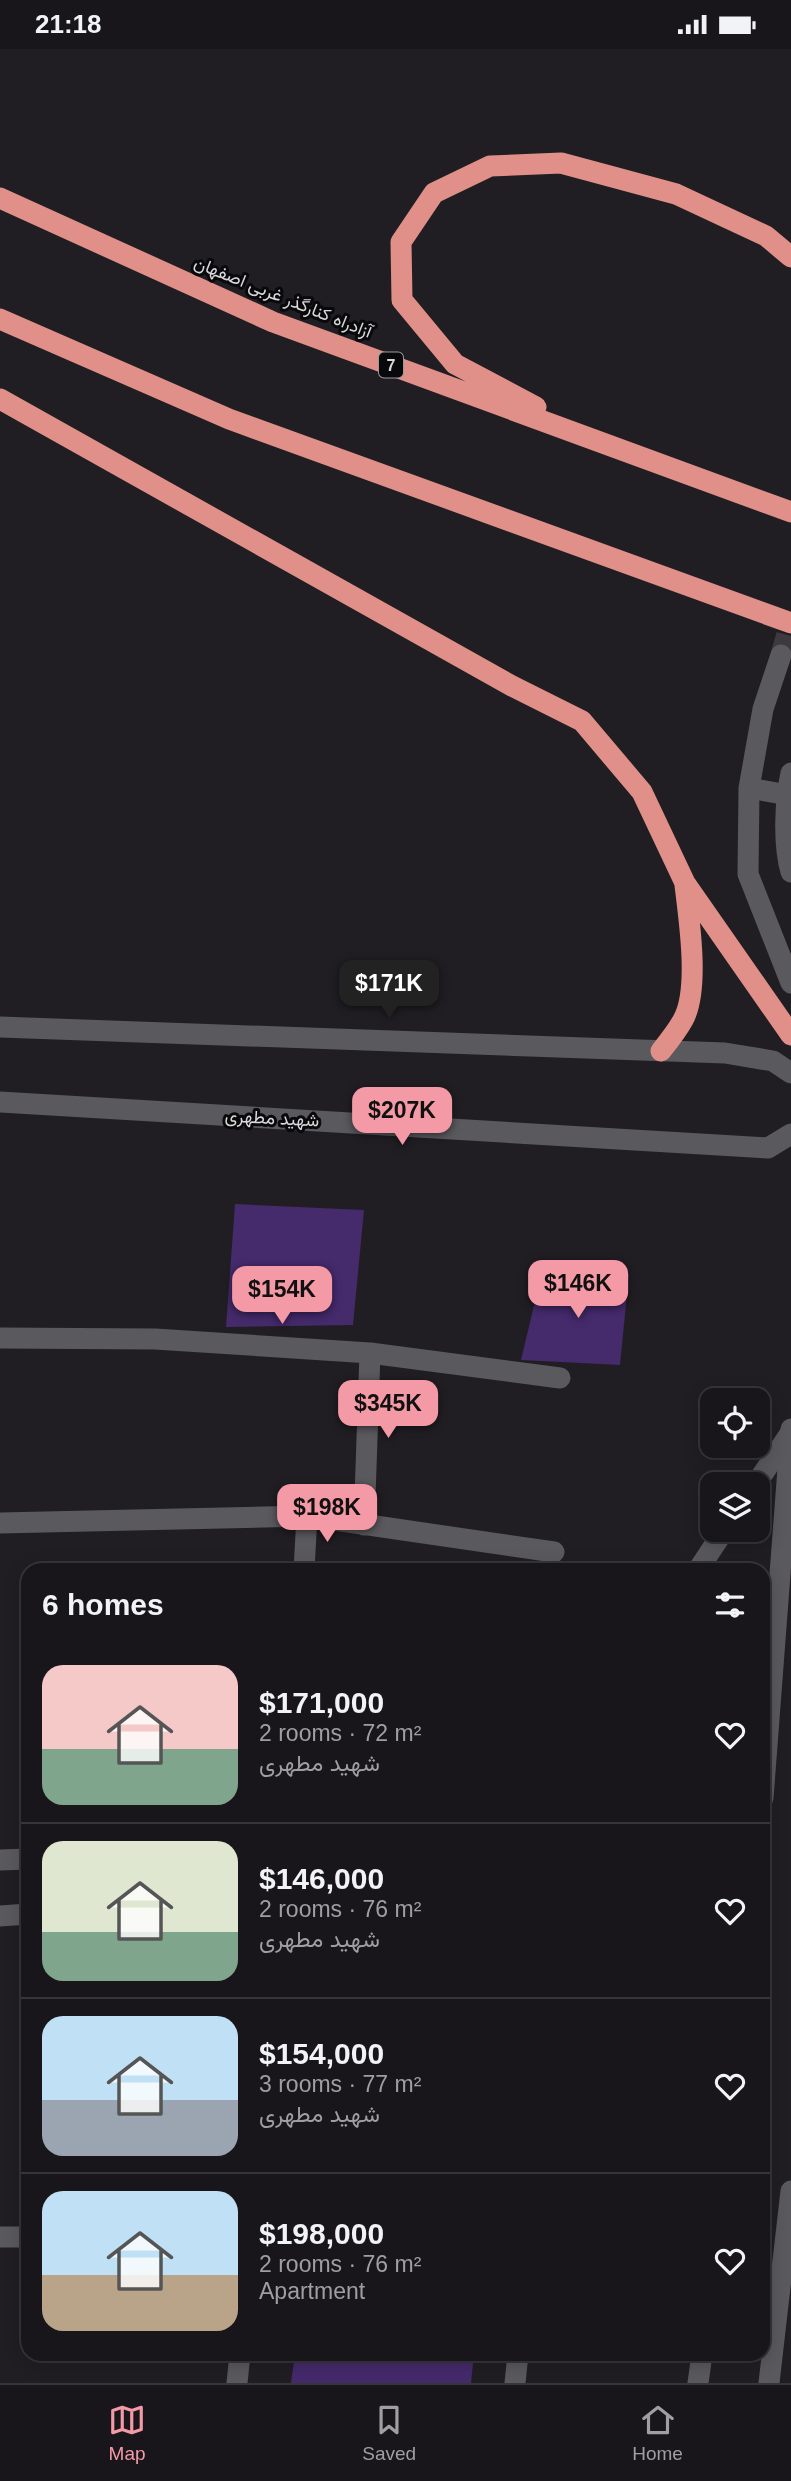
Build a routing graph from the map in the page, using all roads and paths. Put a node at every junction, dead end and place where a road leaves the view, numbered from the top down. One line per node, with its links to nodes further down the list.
1 (0, 198): 5 (highway, آزادراه کنارگذر غربی اصفهان / 7)
2 (791, 257): 5 (highway)
3 (0, 319): 7 (highway)
4 (0, 400): 13 (highway)
5 (606, 444): 6 (highway, آزادراه کنارگذر غربی اصفهان / 7)
6 (791, 512)
7 (791, 622)
8 (781, 655): 10 (main road)
9 (791, 773): 11 (main road)
10 (749, 788): 11 (main road); 14 (main road)
11 (788, 795): 12 (main road)
12 (791, 871)
13 (685, 883): 16 (highway); 17 (highway)
14 (791, 983)
15 (0, 1027): 17 (main road)
16 (791, 1035)
17 (662, 1051): 18 (main road)
18 (791, 1073)
19 (0, 1102): 20 (main road, شهید مطهری)
20 (791, 1134)
21 (0, 1338): 22 (main road)
22 (370, 1353): 23 (main road); 28 (main road)
23 (560, 1378)
24 (791, 1430): 25 (main road); 33 (main road)
25 (764, 1472)
26 (307, 1517): 27 (main road); 28 (main road); 31 (main road)
27 (0, 1523)
28 (364, 1525): 30 (main road)
29 (716, 1542): 32 (main road)
30 (554, 1552)
31 (304, 1563)
32 (703, 1563)
33 (770, 1706)
34 (21, 1859): 35 (main road)
35 (0, 1860)
36 (21, 1915): 37 (main road)
37 (0, 1916)
38 (791, 2191): 47 (main road)
39 (21, 2237): 40 (main road)
40 (0, 2238)
41 (239, 2361): 44 (main road)
42 (517, 2361): 45 (main road)
43 (701, 2361): 46 (main road)
44 (237, 2383)
45 (515, 2383)
46 (698, 2383)
47 (769, 2383)

